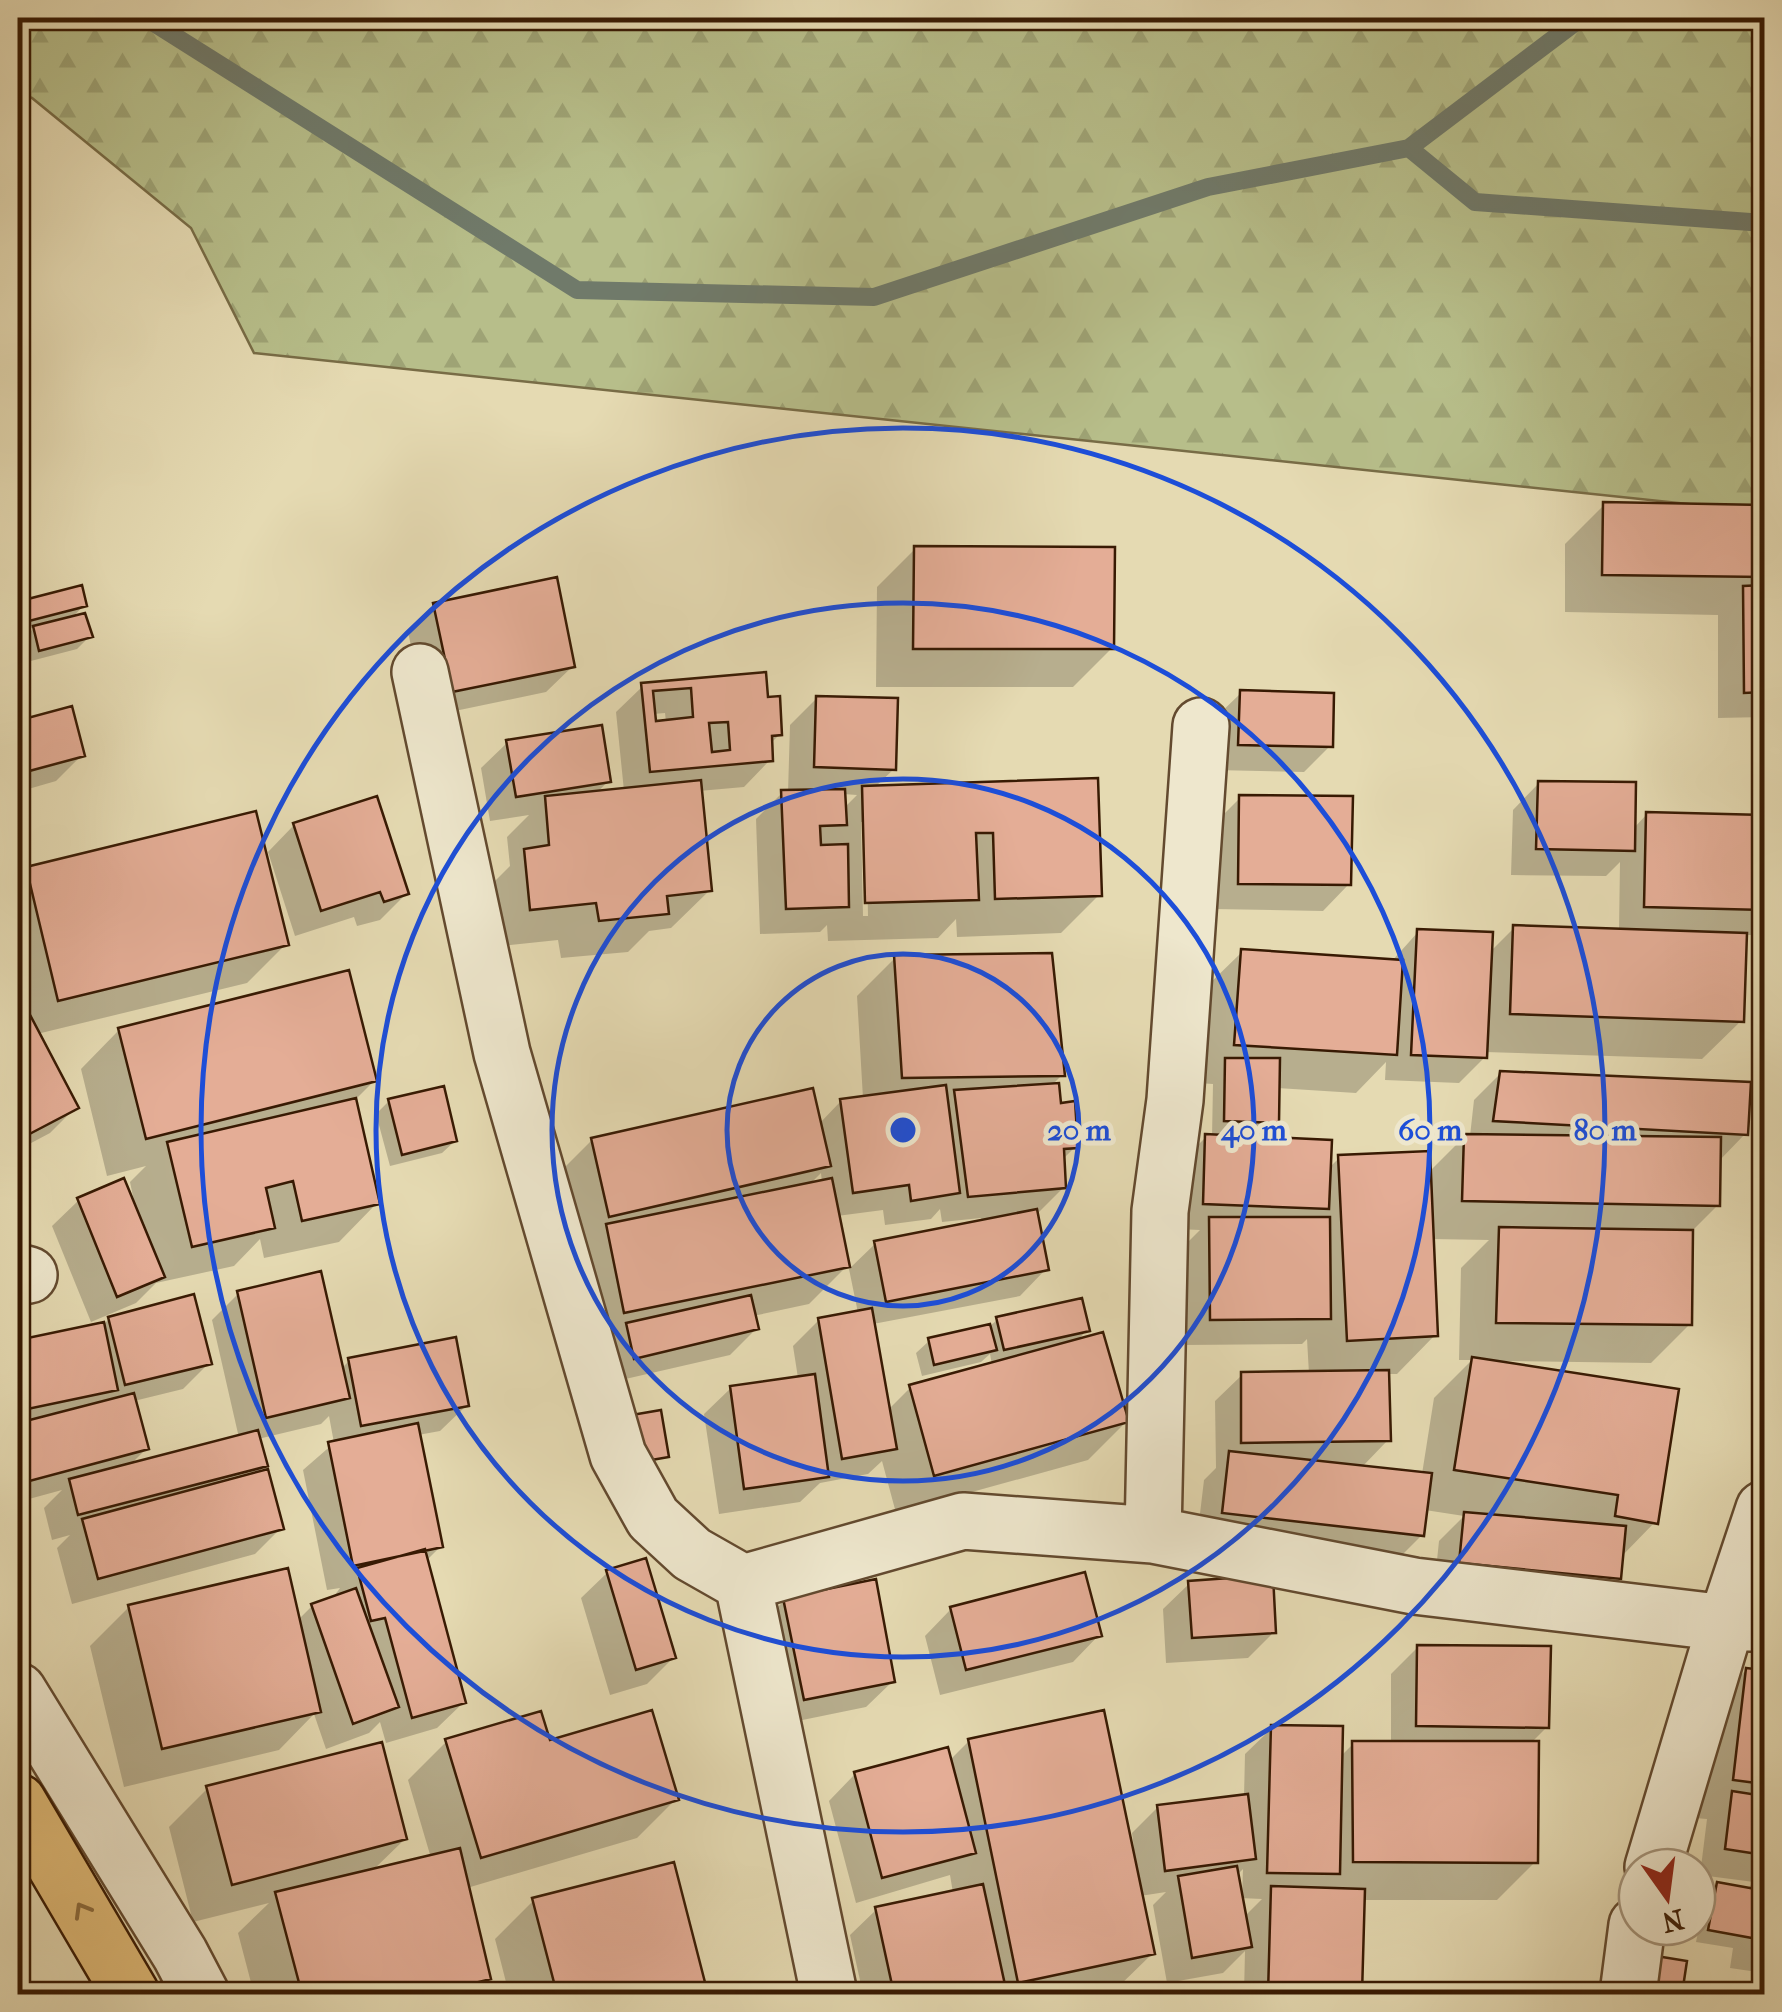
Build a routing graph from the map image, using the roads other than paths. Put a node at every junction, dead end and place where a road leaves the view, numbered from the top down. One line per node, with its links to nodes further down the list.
1 (420, 672): 5 (street)
2 (1202, 726): 4 (street)
3 (1764, 1509): 6 (street)
4 (1153, 1535): 5 (street); 6 (street)
5 (743, 1583): 13 (street)
6 (1745, 1623): 9 (street)
7 (18, 1692): 12 (street)
8 (18, 1802): 11 (main road, one-way to 8)
9 (1661, 1847)
10 (1634, 1947): 14 (street)
11 (131, 1994)
12 (201, 1994)
13 (830, 1994)
14 (1628, 1994)

